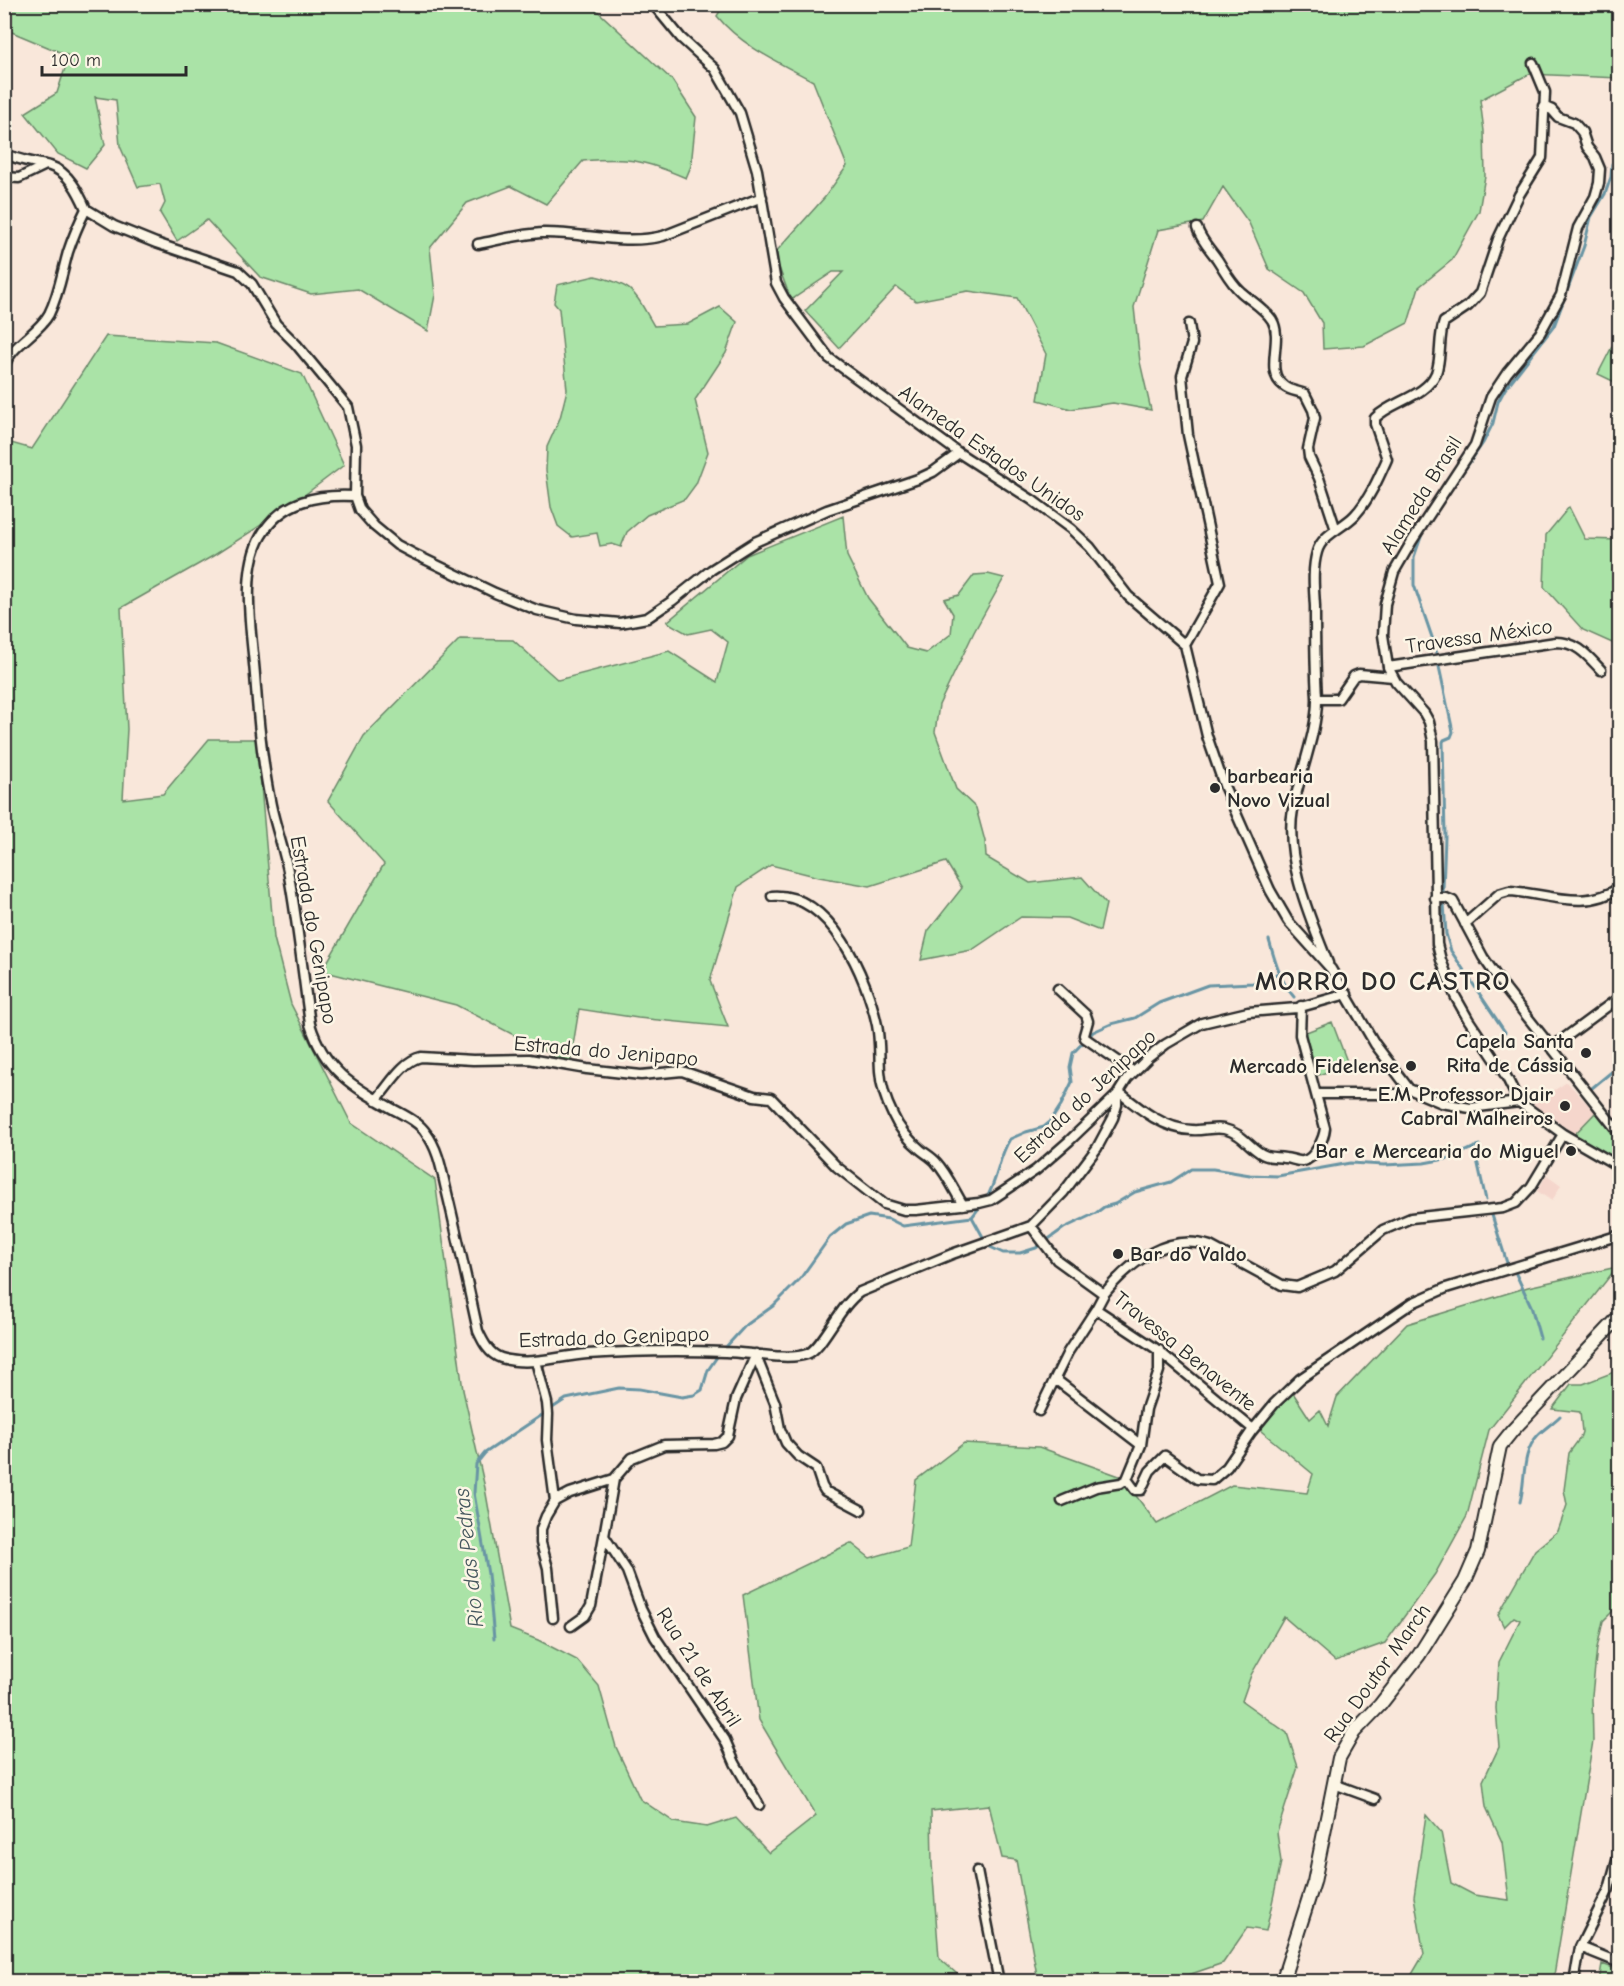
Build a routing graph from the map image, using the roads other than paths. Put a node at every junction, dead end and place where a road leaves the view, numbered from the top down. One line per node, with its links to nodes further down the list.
1 (653, 4): 7 (street, Alameda Estados Unidos)
2 (1533, 63): 3 (street)
3 (1543, 106): 15 (street); 17 (street, Alameda Brasil)
4 (4, 153): 5 (street)
5 (44, 166): 6 (street); 8 (street)
6 (4, 177)
7 (762, 197): 10 (street); 13 (street, Alameda Estados Unidos)
8 (86, 209): 12 (street); 14 (street)
9 (1197, 228): 15 (street)
10 (478, 244)
11 (1189, 324): 16 (street)
12 (4, 366)
13 (959, 453): 14 (street); 16 (street, Alameda Estados Unidos)
14 (355, 496): 35 (street, Estrada do Genipapo)
15 (1336, 531): 20 (street)
16 (1185, 645): 25 (street)
17 (1388, 667): 18 (street, Travessa México); 19 (street, Alameda Brasil)
18 (1600, 670)
19 (1393, 677): 20 (street); 23 (street, Alameda Brasil)
20 (1317, 699): 25 (street)
21 (1620, 887): 24 (street)
22 (772, 896): 40 (street)
23 (1435, 898): 24 (street); 36 (street, Alameda Brasil)
24 (1465, 924): 30 (street)
25 (1331, 969): 27 (street)
26 (1058, 989): 31 (street)
27 (1347, 994): 29 (street, Estrada do Jenipapo); 32 (street)
28 (1620, 997): 30 (street)
29 (1301, 1006): 31 (street, Estrada do Jenipapo); 34 (street)
30 (1551, 1048): 38 (street)
31 (1134, 1072): 33 (street, Estrada do Jenipapo)
32 (1409, 1089): 34 (street); 36 (street)
33 (1118, 1093): 34 (street); 40 (street, Estrada do Jenipapo); 41 (street, Estrada do Genipapo)
34 (1317, 1094)
35 (376, 1100): 40 (street, Estrada do Jenipapo); 48 (street, Estrada do Genipapo)
36 (1519, 1102): 37 (street, Alameda Brasil)
37 (1563, 1134): 39 (street, Alameda Brasil); 43 (street)
38 (1620, 1134)
39 (1620, 1167)
40 (963, 1204)
41 (1031, 1226): 43 (street, Travessa Benavente); 47 (street, Estrada do Genipapo)
42 (1620, 1235): 51 (street)
43 (1104, 1294): 44 (street, Travessa Benavente)
44 (1096, 1309): 46 (street, Travessa Benavente); 49 (street)
45 (1620, 1316): 61 (main road, Rua Doutor March)
46 (1159, 1350): 51 (street, Travessa Benavente); 52 (street)
47 (756, 1355): 48 (street, Estrada do Genipapo); 53 (street); 57 (street)
48 (536, 1361): 55 (street)
49 (1055, 1379): 50 (street); 52 (street)
50 (1039, 1411)
51 (1253, 1429): 54 (street)
52 (1141, 1445): 54 (street)
53 (614, 1479): 55 (street); 58 (street)
54 (1126, 1479): 56 (street)
55 (555, 1501): 59 (street)
56 (1062, 1502)
57 (861, 1510)
58 (604, 1536): 60 (street); 63 (street, Rua 21 de Abril)
59 (553, 1618)
60 (571, 1626)
61 (1334, 1784): 62 (street); 69 (main road, Rua Doutor March)
62 (1375, 1799)
63 (759, 1805)
64 (1620, 1850): 66 (street)
65 (977, 1871): 68 (street)
66 (1580, 1947): 67 (street); 70 (street)
67 (1620, 1963)
68 (999, 1982)
69 (1282, 1982)
70 (1574, 1982)

